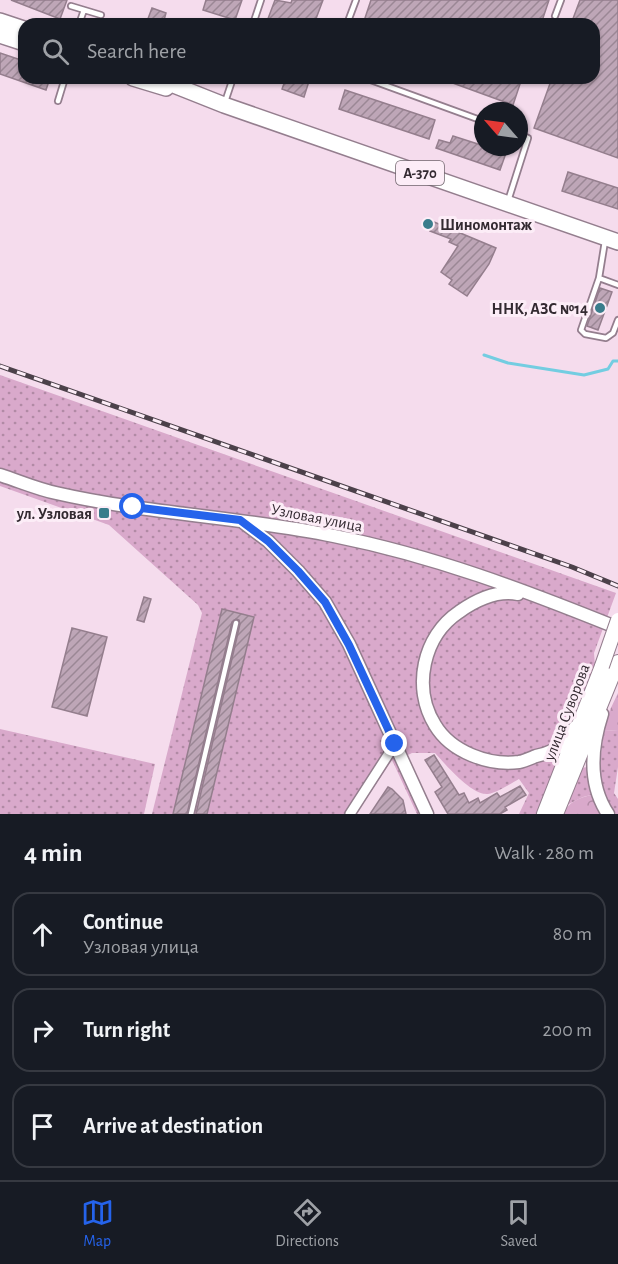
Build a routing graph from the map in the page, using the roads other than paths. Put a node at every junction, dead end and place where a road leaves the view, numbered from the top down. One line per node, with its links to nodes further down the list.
1 (261, 0): 9 (lane)
2 (356, 0): 10 (lane)
3 (561, 0): 7 (lane)
4 (71, 6): 5 (lane)
5 (84, 10): 6 (lane); 8 (lane)
6 (101, 15)
7 (555, 15)
8 (81, 18)
9 (255, 18)
10 (350, 18)
11 (0, 21): 12 (highway)
12 (18, 28)
13 (0, 35): 14 (highway)
14 (18, 41)
15 (63, 84): 20 (lane)
16 (153, 84): 21 (highway, А-370)
17 (171, 84): 21 (highway, А-370)
18 (231, 84): 21 (lane)
19 (381, 84): 22 (lane)
20 (58, 101)
21 (224, 105): 24 (highway, А-370)
22 (474, 118)
23 (522, 156): 24 (lane)
24 (507, 204): 25 (highway, А-370)
25 (614, 241): 26 (lane)
26 (599, 278): 27 (lane); 28 (lane)
27 (618, 285)
28 (618, 320)
29 (0, 476): 30 (street, Узловая улица)
30 (240, 520): 31 (street, Узловая улица); 39 (street)
31 (476, 574): 32 (street, Узловая улица); 33 (street)
32 (552, 601): 33 (street); 36 (street, Узловая улица)
33 (473, 602): 38 (street)
34 (618, 620): 37 (main road, улица Суворова, bridge)
35 (236, 623): 40 (lane)
36 (618, 628)
37 (611, 666): 38 (main road, улица Суворова); 44 (main road, улица Суворова); 45 (street)
38 (583, 716): 43 (main road, улица Суворова)
39 (395, 744): 41 (street); 42 (street)
40 (191, 814)
41 (350, 814)
42 (427, 814)
43 (544, 814)
44 (556, 814)
45 (608, 814)

